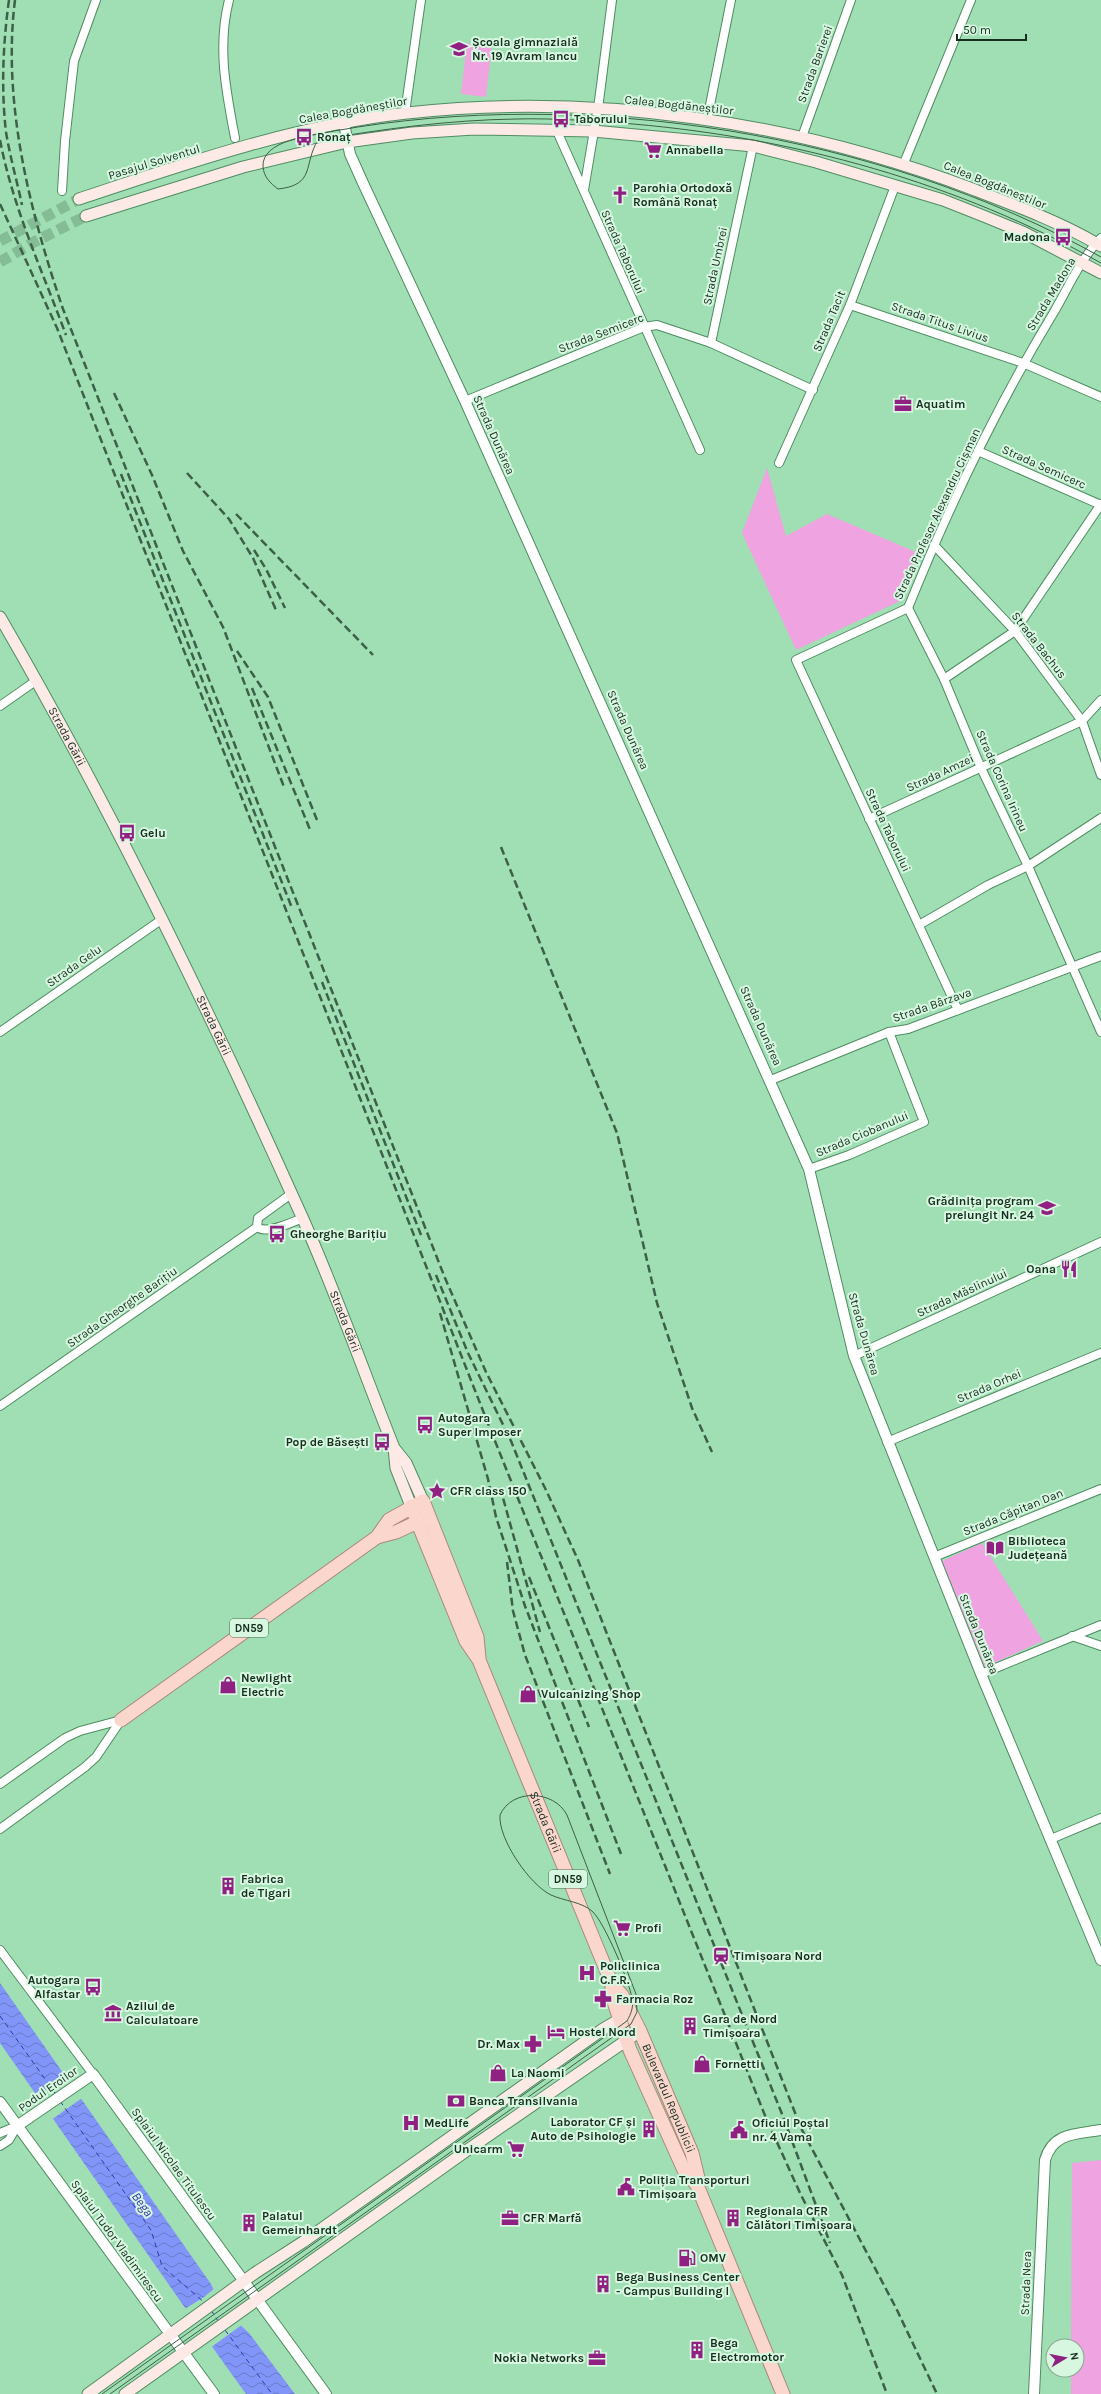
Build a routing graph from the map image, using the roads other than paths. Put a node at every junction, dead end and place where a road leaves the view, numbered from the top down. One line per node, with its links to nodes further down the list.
1 (96, 0): 22 (street)
2 (229, 0): 15 (street)
3 (421, 0): 9 (street)
4 (612, 0): 8 (street)
5 (731, 0): 10 (street)
6 (851, 0): 14 (street, Strada Barierei)
7 (971, 0): 19 (street)
8 (597, 110): 9 (main road, Calea Bogdăneștilor); 10 (main road, Calea Bogdăneștilor); 13 (street)
9 (405, 113): 11 (main road, Calea Bogdăneștilor)
10 (707, 120): 14 (main road, Calea Bogdăneștilor)
11 (344, 123): 16 (street, Strada Dunărea); 18 (main road, Calea Bogdăneștilor)
12 (556, 129): 13 (main road); 16 (main road); 21 (street, Strada Taborului)
13 (593, 131): 17 (main road); 21 (street)
14 (802, 137): 19 (main road, Calea Bogdăneștilor)
15 (235, 138)
16 (347, 142): 24 (main road); 34 (street, Strada Dunărea)
17 (753, 146): 20 (main road); 30 (street, Strada Umbrei)
18 (238, 150): 23 (main road, Pasajul Solventul)
19 (904, 163): 25 (main road, Calea Bogdăneștilor)
20 (895, 186): 26 (main road); 28 (street, Strada Tacit)
21 (584, 190): 29 (street, Strada Taborului)
22 (62, 191)
23 (79, 200)
24 (86, 216)
25 (1099, 242): 26 (street, Strada Madona)
26 (1083, 263): 27 (main road); 31 (street, Strada Madona)
27 (1101, 273)
28 (850, 305): 31 (street, Strada Titus Livius); 32 (street, Strada Tacit)
29 (644, 327): 30 (street, Strada Semicerc); 34 (street, Strada Semicerc); 35 (street, Strada Taborului)
30 (711, 343): 32 (street, Strada Semicerc)
31 (1023, 363): 33 (street, Strada Titus Livius); 36 (street, Strada Profesor Alexandru Cișman)
32 (813, 390): 37 (street, Strada Tacit)
33 (1101, 397)
34 (465, 401): 62 (street, Strada Dunărea)
35 (700, 450)
36 (978, 451): 38 (street, Strada Semicerc); 39 (street, Strada Profesor Alexandru Cișman)
37 (779, 463)
38 (1101, 505): 42 (street)
39 (934, 545): 40 (street, Strada Profesor Alexandru Cișman); 42 (street, Strada Bachus)
40 (908, 608): 43 (street, Strada Profesor Alexandru Cișman); 44 (street, Strada Corina Irineu)
41 (0, 617): 45 (main road, Strada Gării)
42 (1015, 631): 44 (street); 48 (street, Strada Bachus)
43 (796, 660): 52 (street, Strada Taborului)
44 (944, 679): 49 (street, Strada Corina Irineu)
45 (37, 680): 47 (street); 54 (main road, Strada Gării)
46 (1101, 700): 48 (street, Strada Amzei)
47 (0, 706)
48 (1082, 721): 49 (street, Strada Amzei); 50 (street, Strada Bachus)
49 (981, 768): 52 (street, Strada Amzei); 53 (street, Strada Corina Irineu)
50 (1101, 775)
51 (1101, 818): 53 (street)
52 (869, 819): 55 (street, Strada Taborului)
53 (1028, 866): 55 (street); 57 (street, Strada Corina Irineu)
54 (161, 920): 59 (street, Strada Gelu); 64 (main road, Strada Gării)
55 (919, 925): 58 (street, Strada Taborului)
56 (1101, 956): 57 (street, Strada Bârzava)
57 (1070, 966): 58 (street, Strada Bârzava); 61 (street, Strada Corina Irineu)
58 (958, 1010): 60 (street, Strada Bârzava)
59 (0, 1032)
60 (889, 1032): 62 (street, Strada Bârzava); 63 (street, Strada Ciobanului)
61 (1101, 1032)
62 (771, 1080): 63 (street, Strada Dunărea)
63 (810, 1169): 69 (street, Strada Dunărea)
64 (291, 1194): 65 (main road, Strada Gării); 66 (street, Strada Gheorghe Barițiu)
65 (302, 1218): 66 (street); 73 (main road, Strada Gării)
66 (257, 1227): 70 (street, Strada Gheorghe Barițiu)
67 (1101, 1242): 69 (street, Strada Măslinului)
68 (1101, 1353): 71 (street, Strada Orhei)
69 (854, 1356): 71 (street, Strada Dunărea)
70 (0, 1406)
71 (887, 1442): 76 (street, Strada Dunărea)
72 (1101, 1489): 76 (street, Strada Căpitan Dan)
73 (417, 1504): 74 (main road, Strada Gării / DN59); 75 (main road, DN59)
74 (424, 1519): 75 (main road, DN59); 88 (main road, Strada Gării / DN59)
75 (376, 1537): 81 (main road, DN59)
76 (934, 1557): 80 (street, Strada Dunărea)
77 (1101, 1625): 78 (street)
78 (1072, 1636): 79 (street); 80 (street)
79 (1101, 1646)
80 (981, 1674): 85 (street, Strada Dunărea)
81 (121, 1720): 82 (street); 84 (street)
82 (0, 1784)
83 (1101, 1818): 85 (street)
84 (0, 1829)
85 (1051, 1839): 87 (street, Strada Dunărea)
86 (0, 1950): 91 (street, Splaiul Nicolae Titulescu)
87 (1101, 1960)
88 (625, 2016): 89 (main road, Bulevardul Republicii / DN59); 90 (main road, Bulevardul Republicii / DN59); 100 (main road)
89 (640, 2031): 90 (main road); 97 (main road, Bulevardul Republicii / DN59)
90 (627, 2040): 98 (main road, Bulevardul Republicii / DN59); 101 (main road)
91 (93, 2074): 93 (street, Podul Eroilor); 100 (street, Splaiul Nicolae Titulescu)
92 (0, 2102): 93 (street, Splaiul Tudor Vladimirescu)
93 (18, 2126): 95 (street); 96 (street); 102 (street, Splaiul Tudor Vladimirescu)
94 (1101, 2130): 109 (street, Strada Nera)
95 (0, 2132)
96 (0, 2146)
97 (692, 2153): 98 (main road); 99 (main road, Bulevardul Republicii / DN59)
98 (679, 2158): 99 (main road, Bulevardul Republicii / DN59)
99 (697, 2185): 108 (main road, Bulevardul Republicii / DN59)
100 (239, 2284): 101 (street, Splaiul Nicolae Titulescu); 102 (main road)
101 (253, 2303): 103 (main road); 107 (street, Splaiul Nicolae Titulescu)
102 (174, 2331): 103 (street, Splaiul Tudor Vladimirescu); 104 (main road)
103 (188, 2350): 105 (main road); 106 (street, Splaiul Tudor Vladimirescu)
104 (88, 2394)
105 (125, 2394)
106 (214, 2394)
107 (326, 2394)
108 (783, 2394)
109 (1034, 2394)

